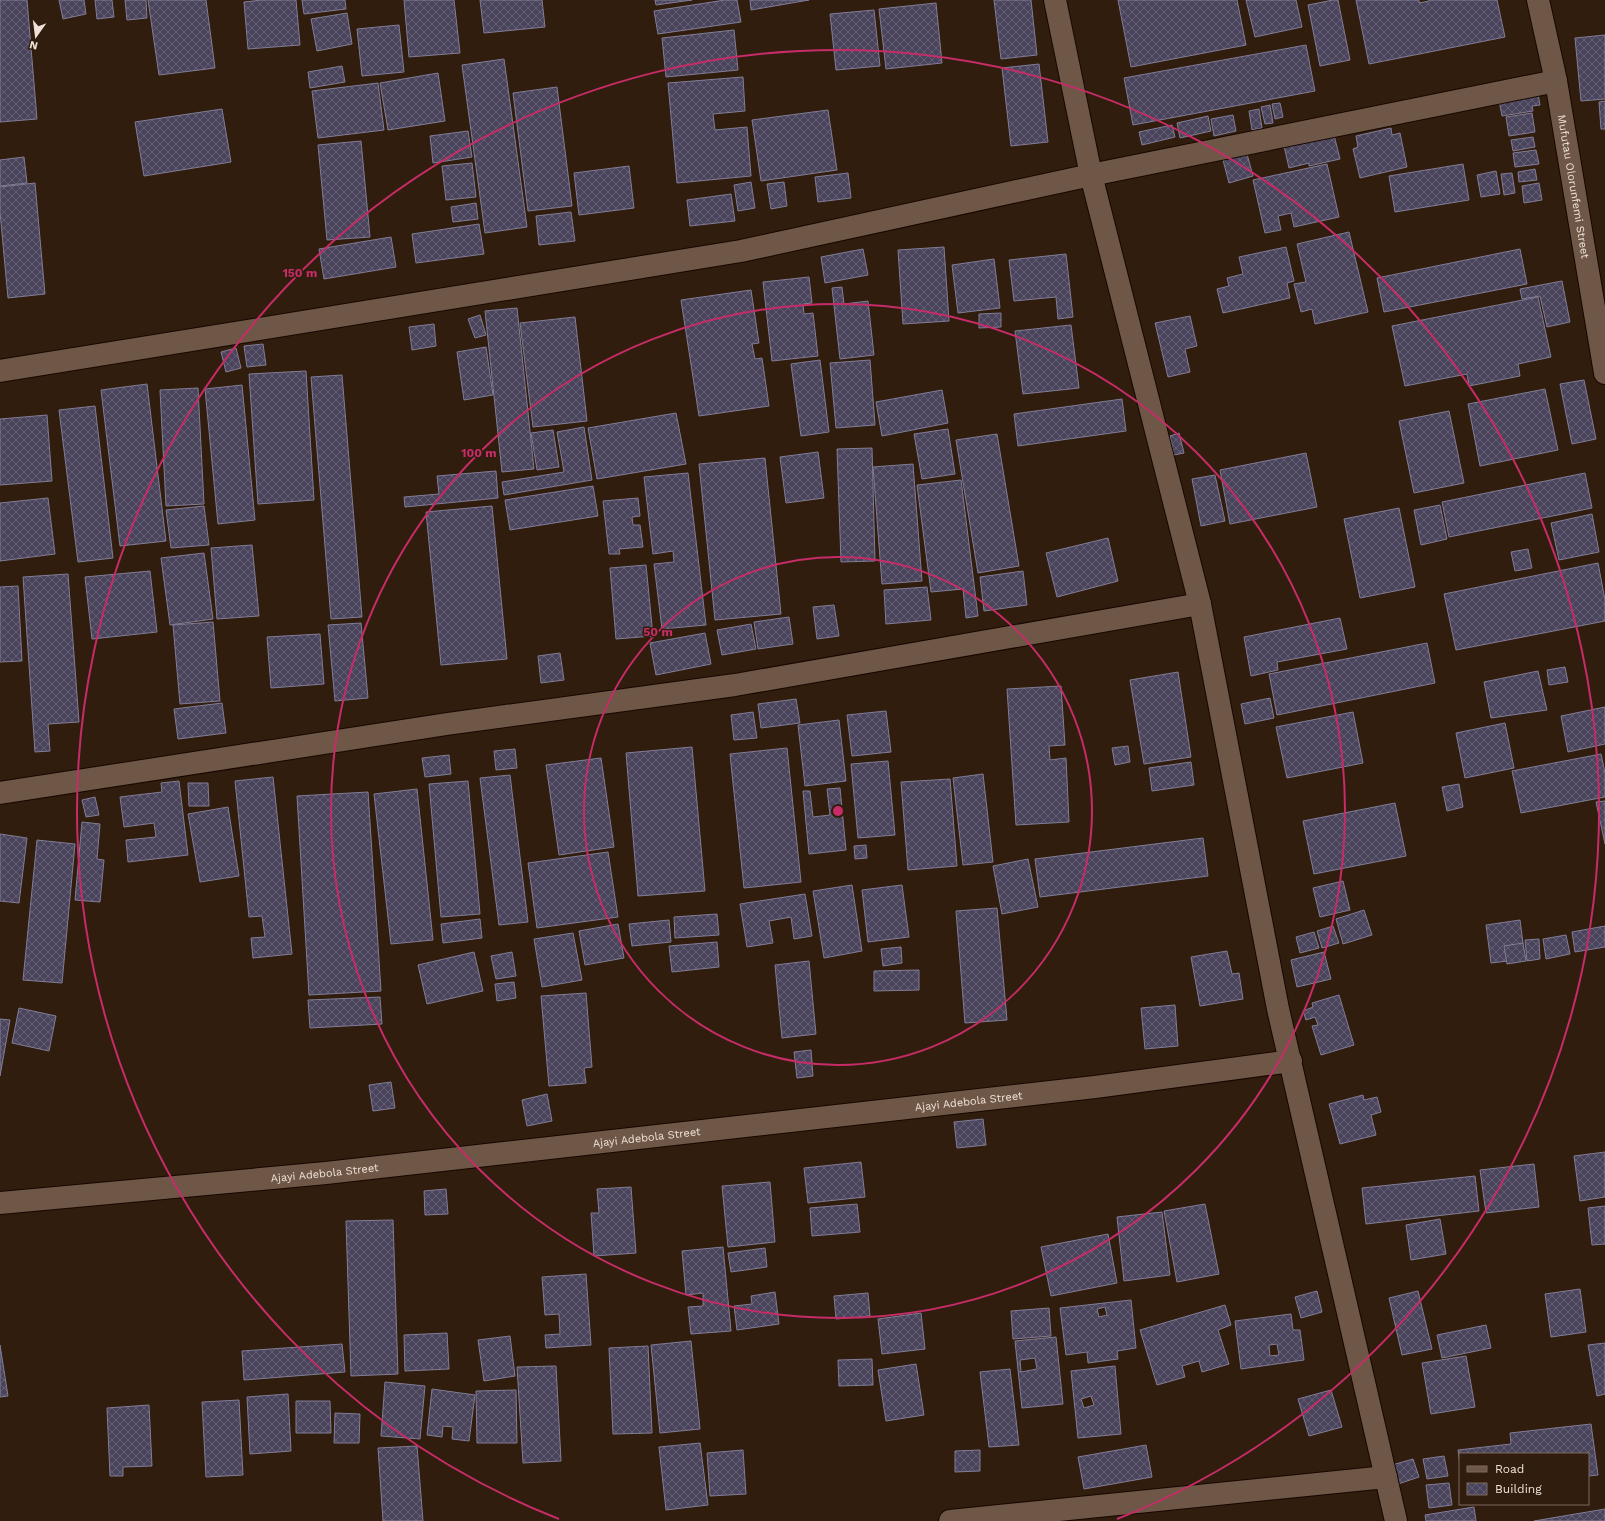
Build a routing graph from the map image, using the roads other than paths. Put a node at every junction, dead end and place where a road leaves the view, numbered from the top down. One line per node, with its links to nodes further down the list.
1 (1055, 0): 4 (street)
2 (1538, 0): 3 (street, Mufutau Olorunfemi Street)
3 (1556, 81): 4 (street); 6 (street, Mufutau Olorunfemi Street)
4 (1091, 175): 5 (street); 7 (street)
5 (0, 371)
6 (1605, 373)
7 (1200, 604): 8 (street); 9 (street)
8 (0, 793)
9 (1291, 1061): 10 (street, Ajayi Adebola Street); 11 (street)
10 (0, 1203)
11 (1386, 1477): 12 (street); 13 (street)
12 (950, 1521)
13 (1396, 1521)

